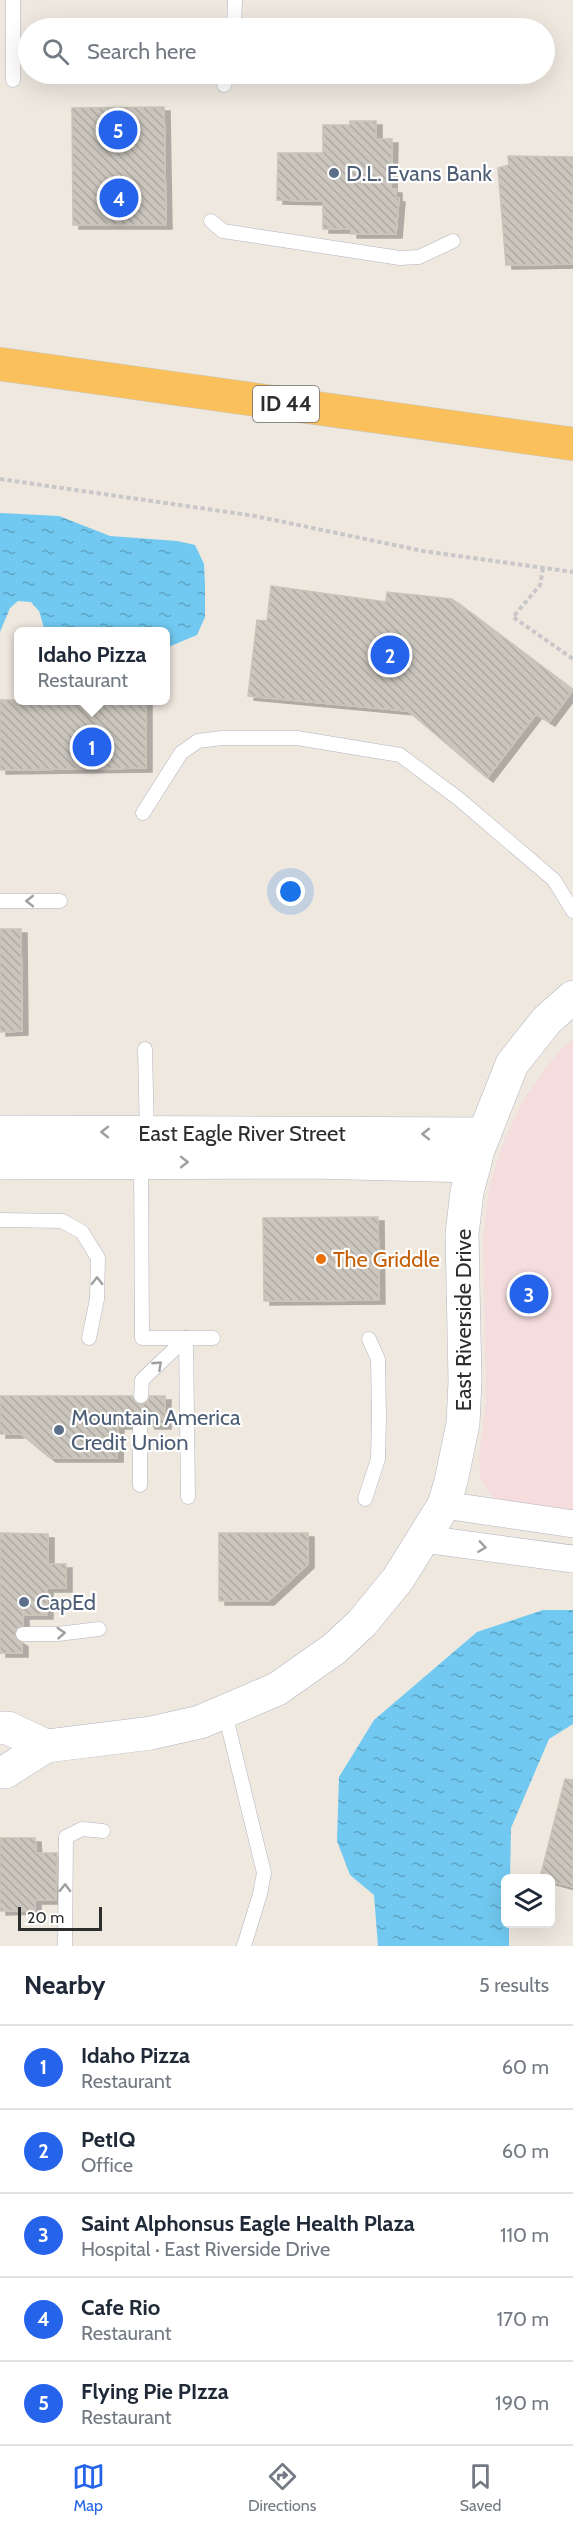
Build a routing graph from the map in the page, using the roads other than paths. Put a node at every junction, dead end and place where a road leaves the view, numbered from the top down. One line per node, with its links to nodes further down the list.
1 (13, 0): 4 (lane)
2 (235, 0): 3 (lane)
3 (234, 18)
4 (13, 81)
5 (211, 221): 6 (lane)
6 (453, 241)
7 (0, 364): 8 (highway, ID 44)
8 (573, 444)
9 (143, 813): 12 (lane)
10 (0, 901): 11 (lane, one-way to 10)
11 (60, 901)
12 (573, 911)
13 (573, 997): 16 (street, East Riverside Drive)
14 (145, 1049): 17 (lane)
15 (0, 1132): 17 (street, East Eagle River Street, one-way to 15)
16 (484, 1134): 17 (street, East Eagle River Street, one-way to 17); 19 (street, East Riverside Drive)
17 (144, 1147): 18 (street, East Eagle River Street); 19 (street, East Eagle River Street, one-way to 19); 22 (lane)
18 (0, 1163)
19 (474, 1166): 30 (street, East Riverside Drive)
20 (0, 1220): 21 (lane, one-way to 20)
21 (89, 1338)
22 (186, 1338): 23 (lane); 25 (lane, one-way to 22); 28 (lane)
23 (213, 1338)
24 (369, 1339): 29 (lane)
25 (141, 1396)
26 (140, 1425): 27 (lane)
27 (140, 1485)
28 (188, 1497)
29 (365, 1499)
30 (444, 1504): 31 (street); 32 (street, East Riverside Drive)
31 (573, 1524)
32 (424, 1539): 33 (street, one-way to 33); 36 (street, East Riverside Drive)
33 (573, 1559)
34 (99, 1629): 35 (lane, one-way to 34)
35 (22, 1634)
36 (225, 1713): 38 (street, East Riverside Drive); 42 (lane)
37 (0, 1728): 38 (street)
38 (46, 1746): 39 (street, East Riverside Drive)
39 (0, 1772)
40 (103, 1831): 41 (lane, one-way to 40)
41 (65, 1946)
42 (244, 1946)

